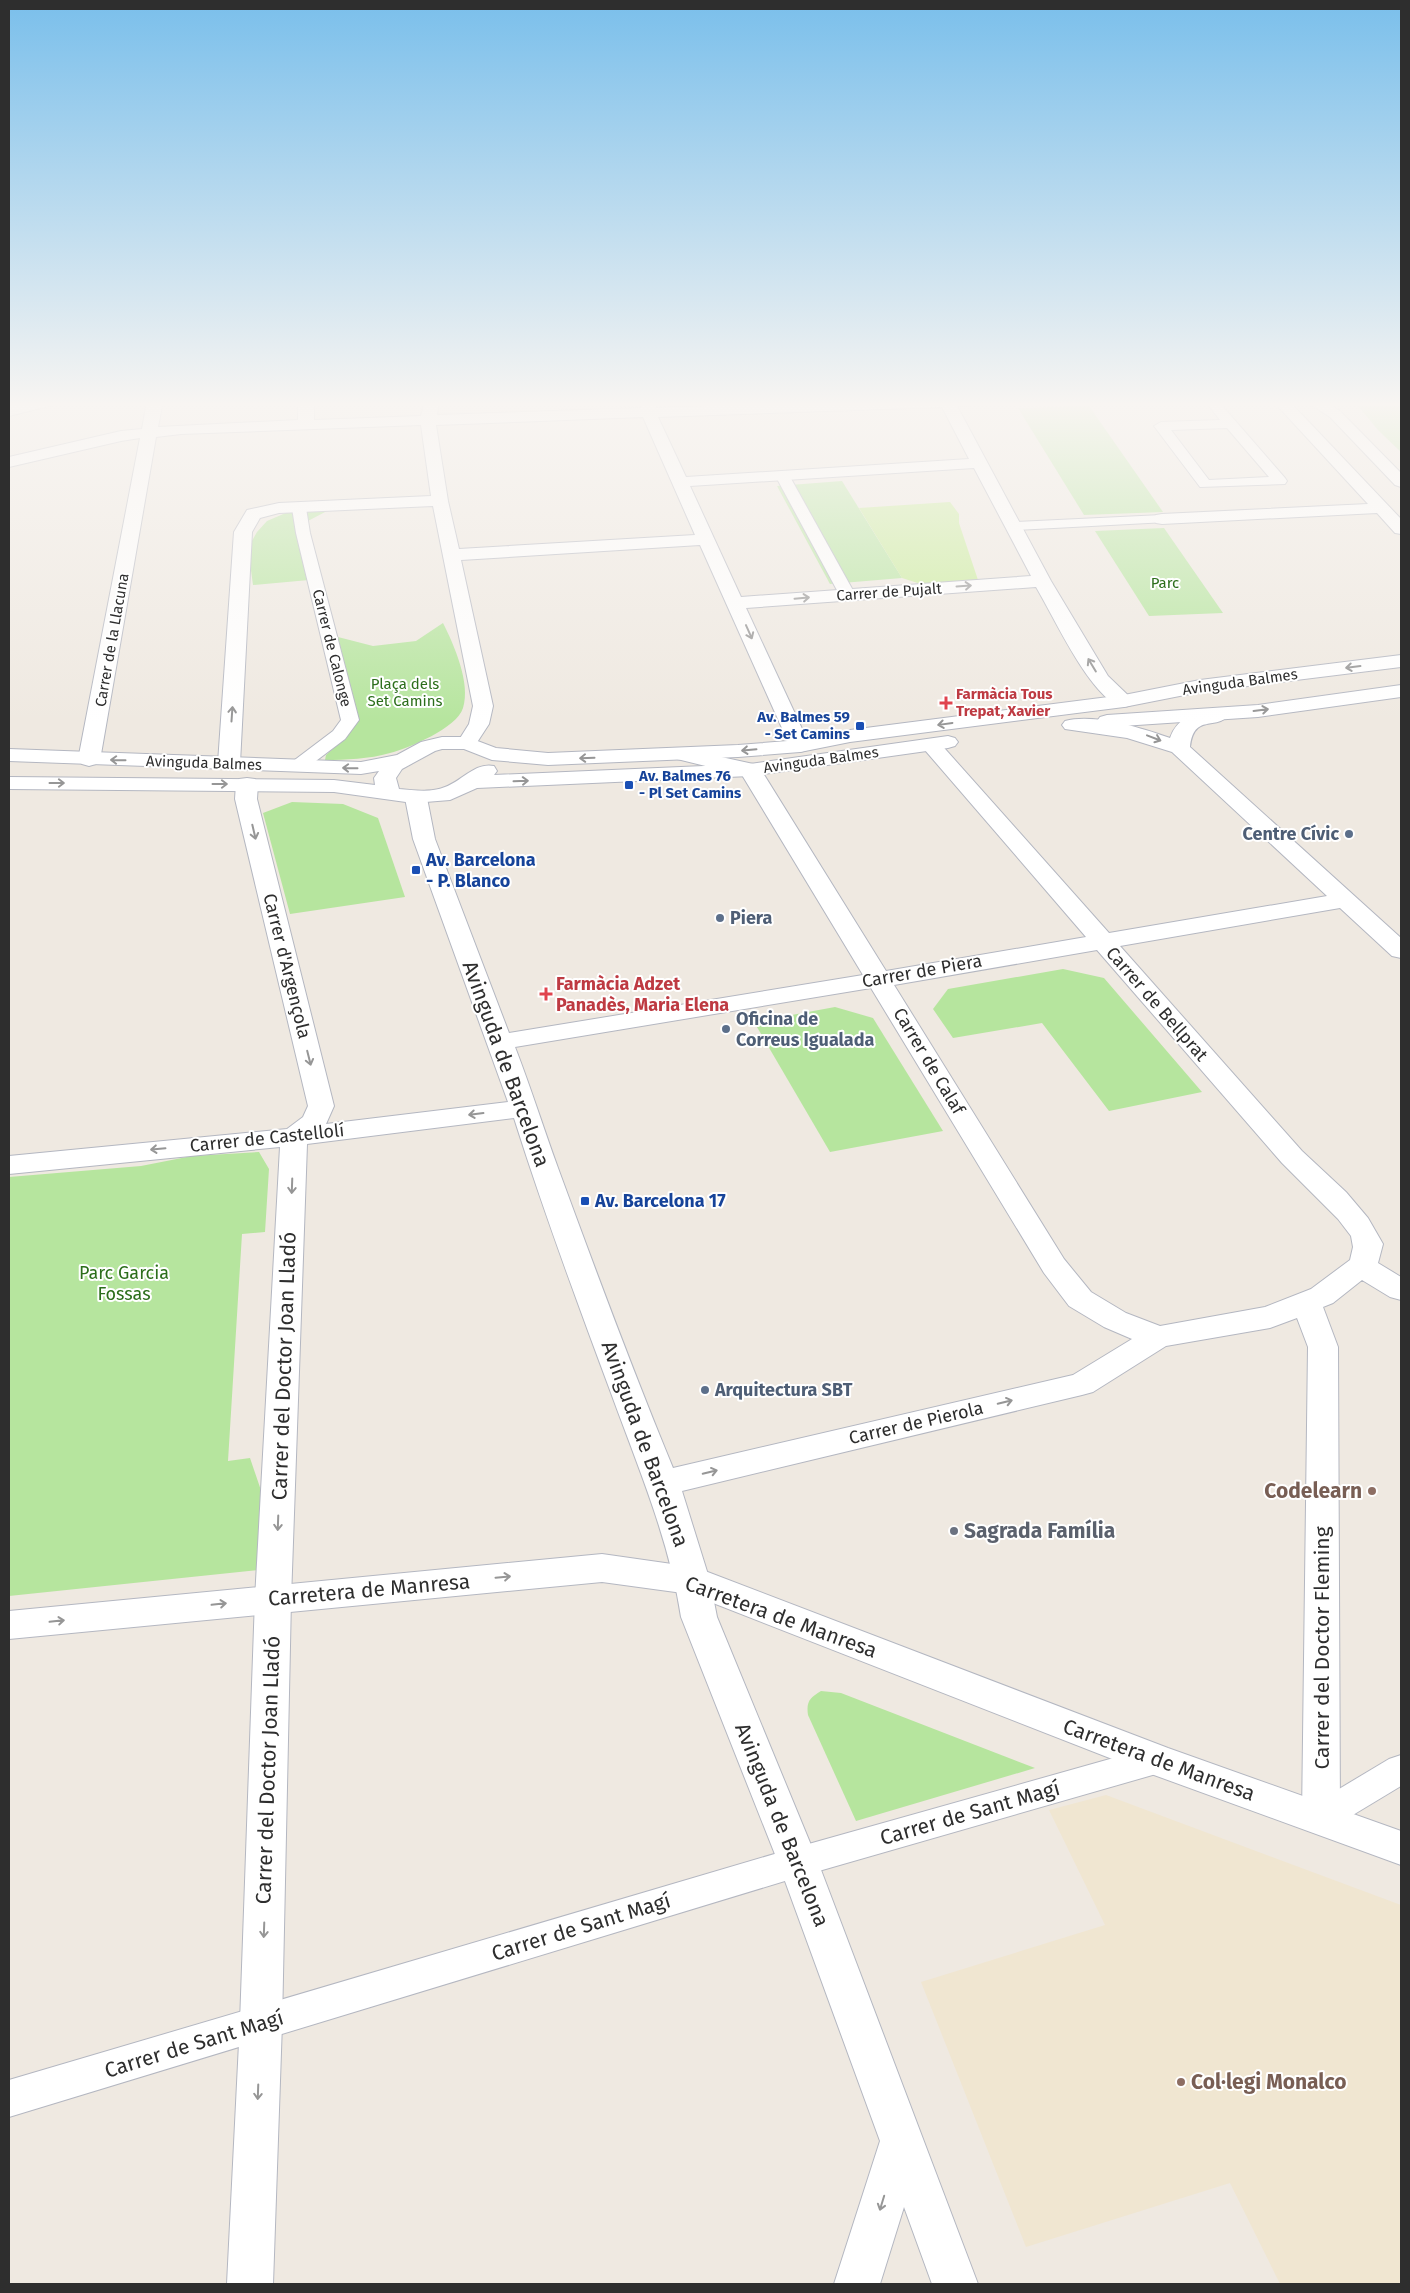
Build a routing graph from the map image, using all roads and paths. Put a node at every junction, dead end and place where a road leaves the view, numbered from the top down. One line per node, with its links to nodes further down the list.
1 (136, 508): 32 (street, Carrer de la Llacuna)
2 (279, 508): 34 (street, one-way to 2)
3 (299, 508): 35 (street, Carrer de Calonge)
4 (442, 508): 13 (street)
5 (692, 508): 12 (street)
6 (800, 508): 15 (street)
7 (1004, 508): 11 (street)
8 (1382, 508): 10 (street)
9 (1162, 519): 10 (street); 11 (street)
10 (1393, 520)
11 (1014, 526): 14 (street)
12 (706, 539): 13 (street); 16 (street)
13 (452, 555): 25 (street)
14 (1042, 581): 15 (street, Carrer de Pujalt, one-way to 14); 21 (street, one-way to 14)
15 (847, 594): 16 (street, Carrer de Pujalt, one-way to 15)
16 (736, 604): 27 (street, one-way to 27)
17 (1401, 661): 21 (street, Avinguda Balmes, one-way to 21)
18 (1401, 678): 20 (street)
19 (1401, 692): 22 (street, Avinguda Balmes, one-way to 19)
20 (1259, 694): 23 (street, Avinguda Balmes); 24 (street, Avinguda Balmes)
21 (1124, 701): 23 (street, Avinguda Balmes)
22 (1219, 714): 24 (street, Avinguda Balmes); 28 (street)
23 (1076, 716): 24 (street, Avinguda Balmes); 26 (street, Avinguda Balmes); 27 (street, Avinguda Balmes, one-way to 27); 28 (street, one-way to 28)
24 (1107, 721)
25 (467, 743): 29 (street, Avinguda Balmes); 33 (street)
26 (932, 744): 36 (street, Avinguda Balmes); 42 (street, Carrer de Bellprat)
27 (800, 746): 30 (street, Avinguda Balmes, one-way to 30)
28 (1179, 748): 41 (street)
29 (492, 754): 30 (street, Avinguda Balmes, one-way to 29); 37 (street)
30 (680, 754): 36 (street)
31 (9, 755): 32 (street, Avinguda Balmes)
32 (89, 760): 34 (street, Avinguda Balmes, one-way to 32)
33 (398, 762): 35 (street, Avinguda Balmes, one-way to 35); 40 (street, Avinguda de Barcelona)
34 (229, 763): 35 (street, Avinguda Balmes)
35 (298, 766)
36 (750, 770): 37 (street, Avinguda Balmes, one-way to 36); 44 (street, Carrer de Calaf)
37 (472, 782): 40 (street, Avinguda Balmes)
38 (9, 783): 39 (street, Avinguda Balmes, one-way to 39)
39 (247, 784): 40 (street, Avinguda Balmes); 47 (street, Carrer d'Argençola, one-way to 47)
40 (404, 796): 45 (street, Avinguda de Barcelona)
41 (1346, 900): 42 (street, Carrer de Piera); 43 (street)
42 (1101, 941): 44 (street, Carrer de Piera); 49 (street, Carrer de Bellprat)
43 (1401, 951)
44 (879, 978): 45 (street, Carrer de Piera); 52 (street, Carrer de Calaf)
45 (499, 1042): 46 (street, Avinguda de Barcelona)
46 (525, 1108): 47 (street, Carrer de Castellolí, one-way to 47); 53 (street, Avinguda de Barcelona)
47 (294, 1137): 48 (street, Carrer de Castellolí, one-way to 48); 55 (street, Carrer del Doctor Joan Lladó, one-way to 55)
48 (9, 1165)
49 (1361, 1266): 50 (street); 51 (street)
50 (1401, 1290)
51 (1306, 1302): 52 (street); 59 (street, Carrer del Doctor Fleming)
52 (1158, 1337): 53 (street, Carrer de Pierola, one-way to 52)
53 (663, 1483): 54 (street, Avinguda de Barcelona)
54 (693, 1581): 55 (street, Carretera de Manresa, one-way to 54); 57 (street, Carretera de Manresa); 61 (street, Avinguda de Barcelona)
55 (273, 1599): 56 (street, Carretera de Manresa, one-way to 55); 62 (street, Carrer del Doctor Joan Lladó, one-way to 62)
56 (9, 1625)
57 (1156, 1760): 59 (street, Carretera de Manresa); 61 (street, Carrer de Sant Magí)
58 (1401, 1769): 59 (street)
59 (1321, 1817): 60 (street, Carretera de Manresa)
60 (1401, 1848)
61 (798, 1862): 62 (street, Carrer de Sant Magí); 64 (street, Avinguda de Barcelona)
62 (261, 2023): 63 (street, Carrer de Sant Magí); 65 (street, Carrer del Doctor Joan Lladó, one-way to 65)
63 (9, 2099)
64 (902, 2140): 66 (street, one-way to 66); 67 (street, Avinguda de Barcelona)
65 (250, 2284)
66 (857, 2284)
67 (955, 2284)

